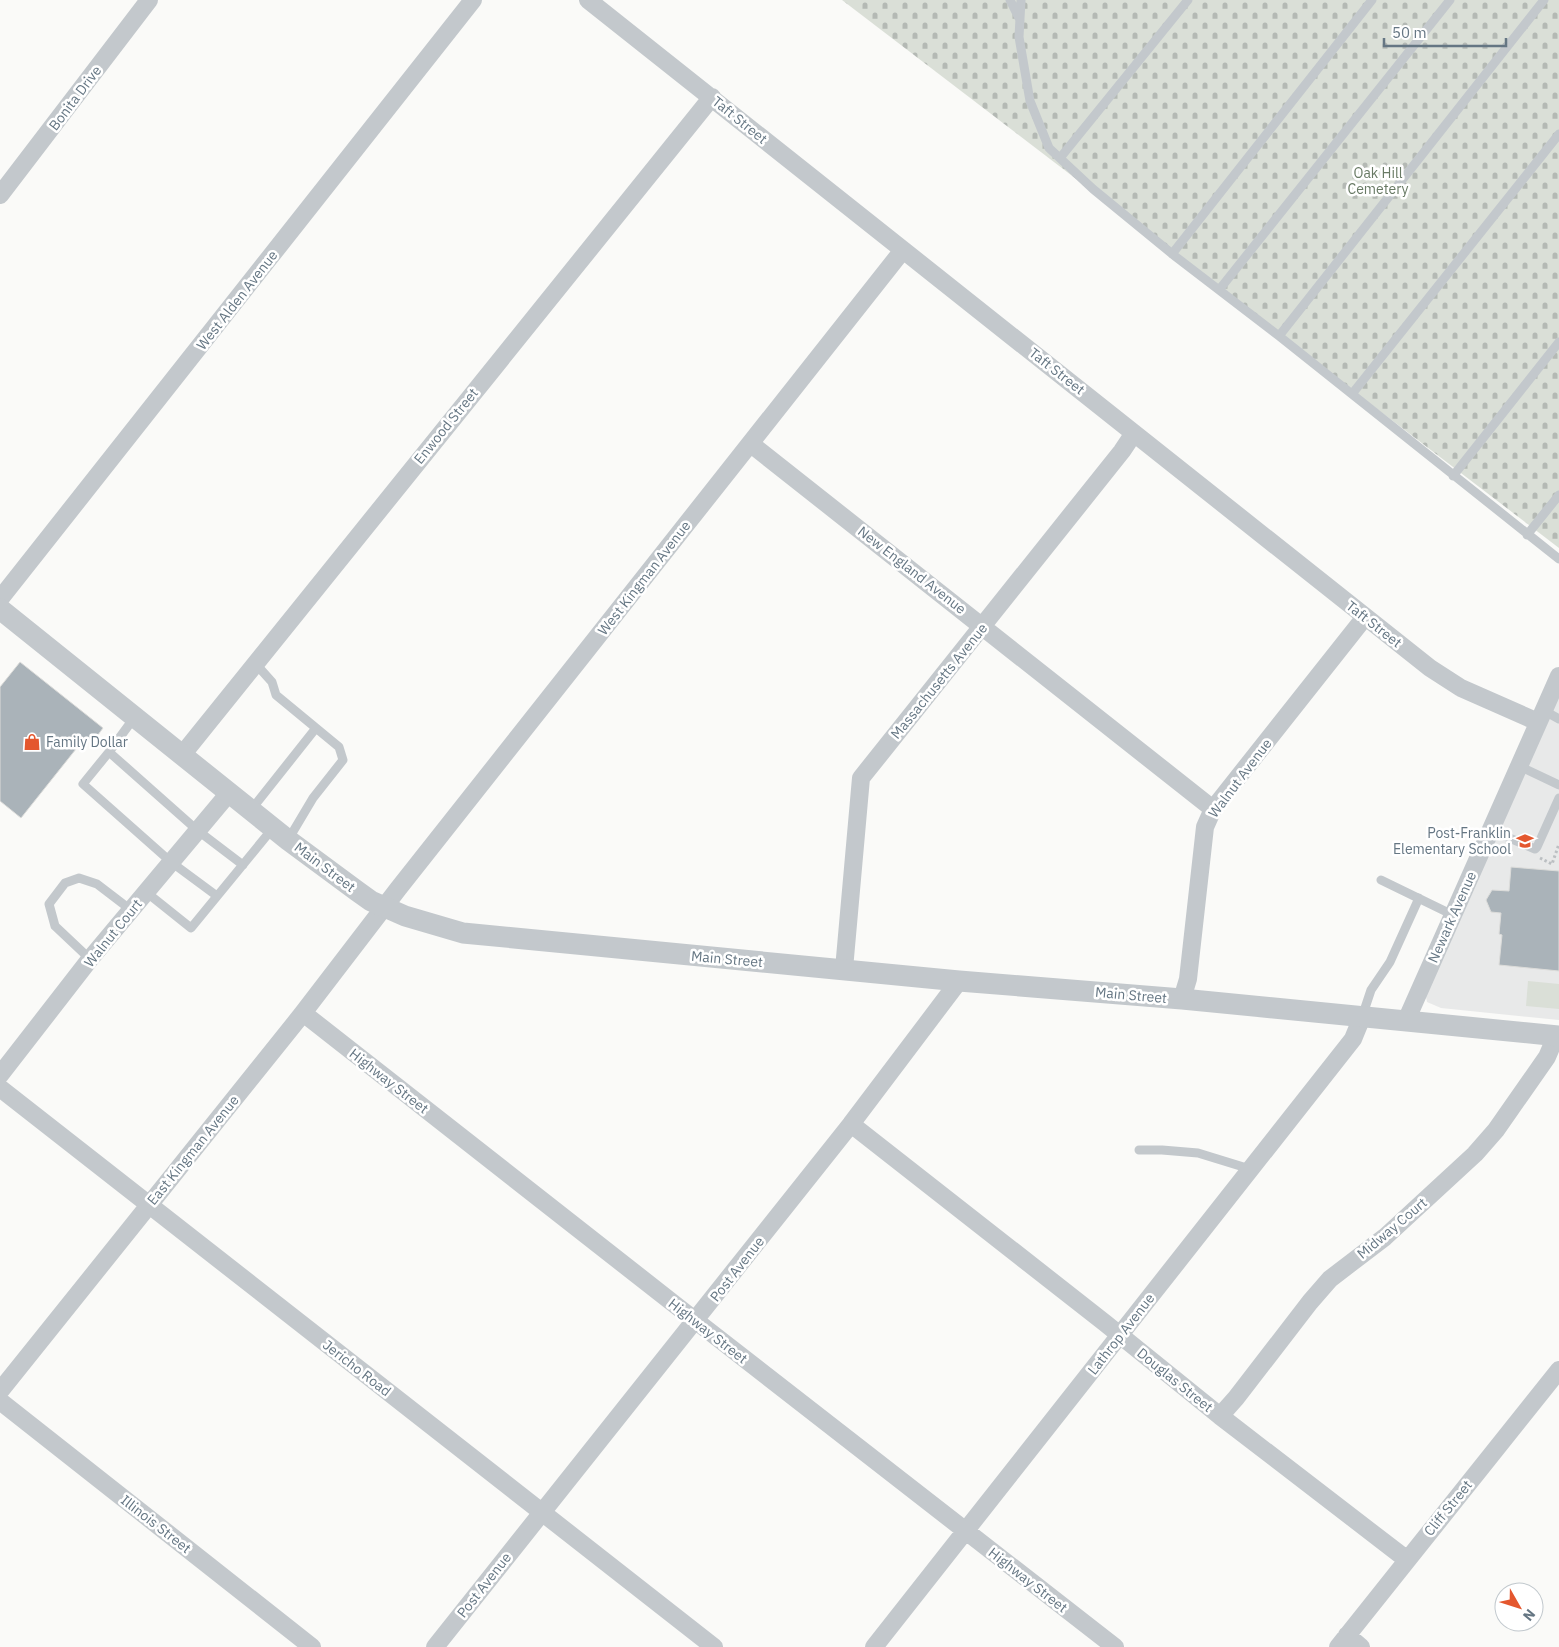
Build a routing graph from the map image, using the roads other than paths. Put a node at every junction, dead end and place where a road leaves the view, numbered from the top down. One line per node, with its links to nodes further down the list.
1 (150, 0): 14 (street, Bonita Drive)
2 (473, 0): 27 (street, West Alden Avenue)
3 (588, 0): 11 (street, Taft Street)
4 (1010, 0): 10 (lane)
5 (1021, 0): 10 (lane)
6 (1188, 0): 13 (lane)
7 (1372, 0): 16 (lane)
8 (1450, 0): 17 (lane)
9 (1544, 0): 18 (lane)
10 (1020, 20): 13 (lane)
11 (712, 97): 15 (street, Taft Street); 31 (street, Enwood Street)
12 (1559, 134): 20 (lane)
13 (1060, 158): 16 (lane)
14 (0, 195)
15 (903, 250): 21 (street, Taft Street); 22 (street, West Kingman Avenue)
16 (1172, 254): 17 (lane)
17 (1219, 290): 18 (lane)
18 (1279, 336): 20 (lane)
19 (1559, 342): 23 (lane)
20 (1352, 394): 23 (lane)
21 (1134, 433): 29 (street, Taft Street); 30 (street, Massachusetts Avenue)
22 (751, 444): 30 (street, New England Avenue); 54 (street, West Kingman Avenue)
23 (1453, 476): 25 (lane)
24 (1559, 495): 25 (lane)
25 (1527, 535): 26 (lane)
26 (1559, 559)
27 (0, 600)
28 (0, 609): 34 (street, Main Street)
29 (1365, 617): 33 (street, Taft Street); 43 (street, Walnut Avenue)
30 (983, 626): 43 (street, New England Avenue); 58 (street, Massachusetts Avenue)
31 (255, 663): 36 (lane); 38 (street, Enwood Street)
32 (1559, 676): 33 (street, Newark Avenue)
33 (1541, 716): 35 (lane); 39 (street, Newark Avenue)
34 (134, 718): 37 (lane); 38 (street, Main Street)
35 (1559, 719)
36 (316, 728): 44 (lane); 47 (lane)
37 (108, 752): 45 (lane); 48 (lane)
38 (182, 756): 41 (street, Main Street)
39 (1520, 766): 40 (lane); 46 (street, Newark Avenue)
40 (1559, 786)
41 (229, 792): 44 (street, Main Street); 45 (street, Walnut Court)
42 (1559, 798): 46 (lane)
43 (1213, 809): 60 (street, Walnut Avenue)
44 (251, 810): 47 (street, Main Street)
45 (197, 830): 48 (street, Walnut Court); 49 (lane)
46 (1491, 830): 56 (street, Newark Avenue)
47 (281, 834): 49 (lane); 54 (street, Main Street)
48 (171, 862): 51 (street, Walnut Court); 52 (lane)
49 (243, 865): 52 (lane)
50 (1381, 880): 53 (lane)
51 (146, 892): 52 (lane); 55 (street, Walnut Court)
52 (217, 896)
53 (1419, 898): 56 (lane); 62 (lane)
54 (385, 908): 58 (street, Main Street); 61 (street, East Kingman Avenue)
55 (131, 910): 57 (street, Walnut Court); 57 (lane)
56 (1453, 915): 63 (street, Newark Avenue)
57 (90, 959): 65 (street, Walnut Court)
58 (844, 969): 59 (street, Main Street)
59 (959, 981): 60 (street, Main Street); 67 (street, Post Avenue)
60 (1182, 999): 62 (street, Main Street)
61 (303, 1013): 70 (street, East Kingman Avenue); 71 (street, Highway Street)
62 (1362, 1017): 63 (street, Main Street); 69 (street, Lathrop Avenue)
63 (1406, 1021): 64 (street, Main Street)
64 (1558, 1036): 76 (street, Midway Court)
65 (0, 1075)
66 (0, 1088): 70 (street, Jericho Road)
67 (851, 1124): 71 (street, Post Avenue); 72 (street, Douglas Street)
68 (1139, 1150): 69 (lane)
69 (1250, 1169): 72 (street, Lathrop Avenue)
70 (148, 1206): 74 (street, East Kingman Avenue); 77 (street, Jericho Road)
71 (695, 1321): 77 (street, Post Avenue); 78 (street, Highway Street)
72 (1120, 1336): 76 (street, Douglas Street); 78 (street, Lathrop Avenue)
73 (1559, 1370): 79 (street, Cliff Street)
74 (0, 1391)
75 (0, 1401): 81 (street, Illinois Street)
76 (1220, 1416): 79 (street, Douglas Street)
77 (542, 1512): 82 (street, Post Avenue); 83 (street, Jericho Road)
78 (966, 1531): 84 (street, Lathrop Avenue); 85 (street, Highway Street)
79 (1406, 1559): 80 (street, Cliff Street)
80 (1342, 1641): 86 (street)
81 (312, 1647)
82 (435, 1647)
83 (714, 1647)
84 (874, 1647)
85 (1115, 1647)
86 (1362, 1647)

